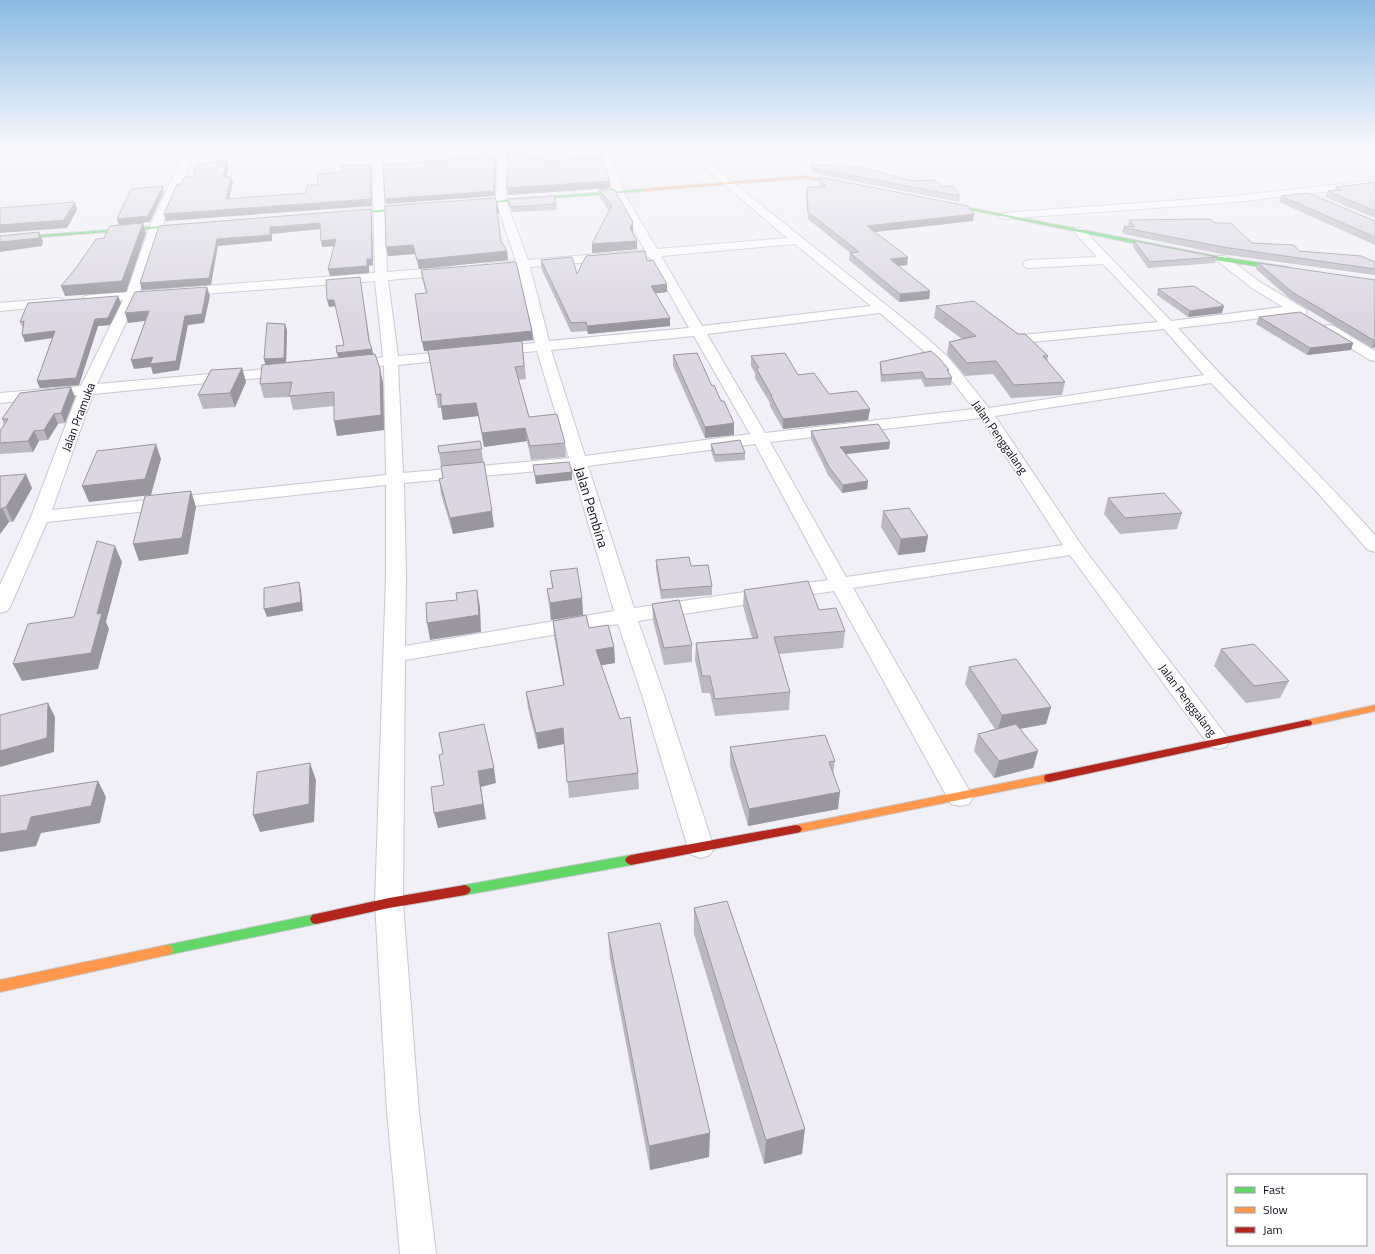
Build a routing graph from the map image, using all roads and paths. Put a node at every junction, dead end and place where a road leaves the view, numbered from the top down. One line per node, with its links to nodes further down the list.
1 (165, 207): 13 (street, Jalan Pramuka)
2 (378, 207): 9 (street)
3 (503, 207): 20 (street, Jalan Pembina)
4 (627, 207): 17 (street)
5 (757, 207): 16 (street, Jalan Penggalang)
6 (958, 207): 11 (street)
7 (1142, 207): 11 (street)
8 (424, 208): 9 (street)
9 (378, 211): 10 (street); 25 (street)
10 (333, 215)
11 (1004, 216): 14 (street)
12 (194, 225): 13 (street)
13 (155, 228): 15 (street); 26 (street, Jalan Pramuka)
14 (1078, 230): 18 (street); 19 (street)
15 (0, 239)
16 (799, 240): 17 (street); 28 (street, Jalan Penggalang)
17 (654, 253): 20 (street); 31 (street)
18 (1221, 259): 24 (street); 29 (street)
19 (1108, 260): 21 (street); 30 (street)
20 (522, 264): 22 (street); 33 (street, Jalan Pembina)
21 (1029, 264)
22 (475, 268)
23 (460, 270): 25 (street)
24 (1300, 270)
25 (381, 277): 26 (street); 35 (street)
26 (132, 296): 27 (street); 39 (street, Jalan Pramuka)
27 (0, 307)
28 (882, 309): 31 (street); 41 (street, Jalan Penggalang)
29 (1296, 310): 30 (street); 34 (street)
30 (1168, 325): 32 (street); 38 (street)
31 (698, 331): 33 (street); 42 (street)
32 (1021, 340)
33 (543, 346): 35 (street); 43 (street, Jalan Pembina)
34 (1373, 354)
35 (391, 361): 36 (street); 44 (street)
36 (360, 364)
37 (305, 369): 39 (street)
38 (1214, 378): 41 (street); 46 (street)
39 (87, 390): 40 (street); 45 (street, Jalan Pramuka)
40 (0, 398)
41 (985, 413): 42 (street); 47 (street, Jalan Penggalang)
42 (760, 438): 43 (street); 48 (street)
43 (578, 462): 44 (street); 50 (street, Jalan Pembina)
44 (395, 479): 45 (street); 51 (street)
45 (40, 517): 49 (street, Jalan Pramuka)
46 (1375, 546)
47 (1075, 548): 48 (street); 53 (street, Jalan Penggalang)
48 (840, 584): 50 (street); 54 (street)
49 (0, 607)
50 (626, 616): 51 (street); 55 (street, Jalan Pembina)
51 (394, 655): 56 (street)
52 (1375, 708): 53 (street)
53 (1218, 741): 54 (street)
54 (960, 797): 55 (street)
55 (701, 848): 56 (street)
56 (389, 903): 57 (street); 58 (street)
57 (0, 986)
58 (418, 1254)

